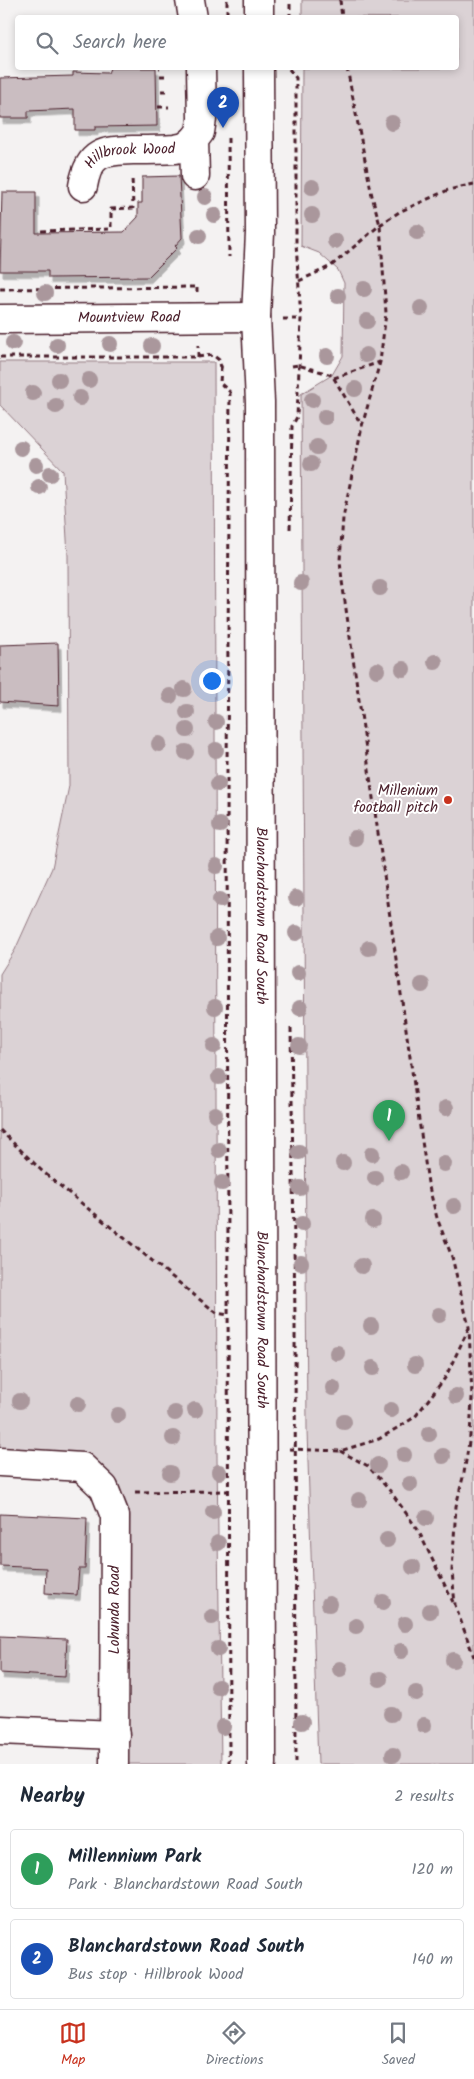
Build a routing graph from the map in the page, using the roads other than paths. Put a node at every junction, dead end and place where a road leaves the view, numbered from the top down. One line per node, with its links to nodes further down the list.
1 (190, 0): 3 (main road)
2 (259, 0): 4 (main road)
3 (192, 15)
4 (259, 15)
5 (201, 70): 7 (main road, Hillbrook Wood)
6 (259, 70): 10 (main road, Blanchardstown Road South)
7 (194, 140): 8 (main road, Hillbrook Wood); 9 (main road, Hillbrook Wood)
8 (195, 176)
9 (83, 186)
10 (256, 317): 11 (main road, Mountview Road); 16 (main road, Blanchardstown Road South)
11 (0, 319)
12 (0, 1462): 14 (main road, Lohunda Road)
13 (0, 1730): 14 (main road)
14 (115, 1735): 15 (main road, Lohunda Road)
15 (114, 1764)
16 (262, 1764)

